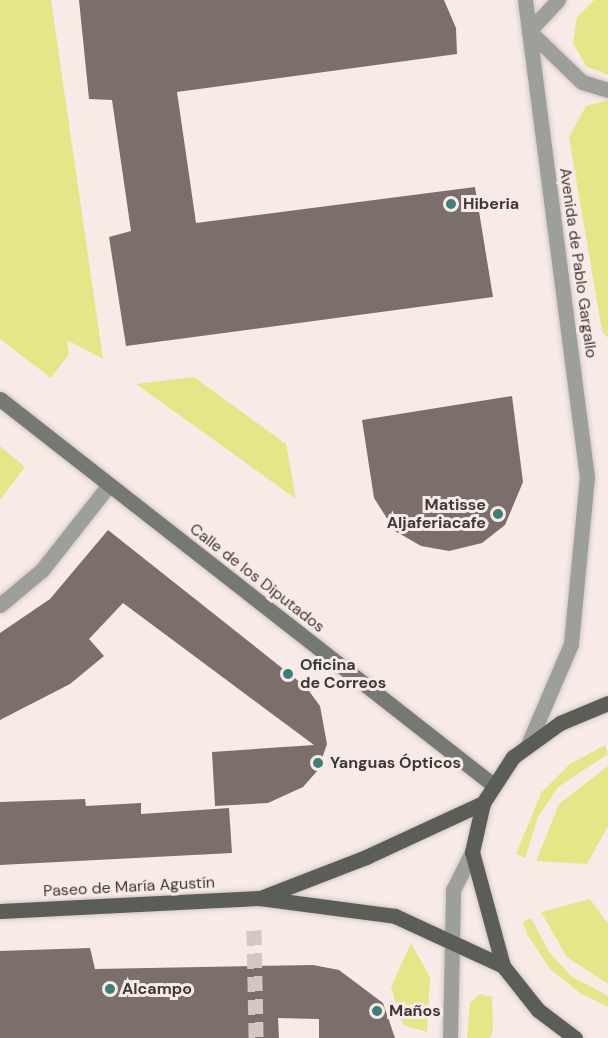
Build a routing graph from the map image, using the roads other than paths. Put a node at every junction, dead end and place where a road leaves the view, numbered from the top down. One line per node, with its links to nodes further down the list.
1 (525, 0): 3 (street, Avenida de Pablo Gargallo)
2 (558, 0): 3 (street)
3 (529, 31): 4 (street); 9 (street, Avenida de Pablo Gargallo)
4 (608, 90)
5 (0, 399): 6 (main road, Calle de los Diputados)
6 (109, 485): 7 (street); 10 (main road, Calle de los Diputados)
7 (0, 605)
8 (608, 703): 9 (main road)
9 (529, 742): 10 (main road)
10 (492, 784): 11 (main road)
11 (483, 803): 12 (main road); 13 (main road, Paseo de María Agustín)
12 (472, 852): 15 (street); 16 (main road)
13 (259, 898): 14 (main road, Paseo de María Agustín); 15 (main road, Paseo de María Agustín)
14 (0, 911)
15 (450, 938): 16 (main road, Paseo de María Agustín); 18 (street)
16 (503, 966): 17 (main road)
17 (568, 1036)
18 (450, 1038)

